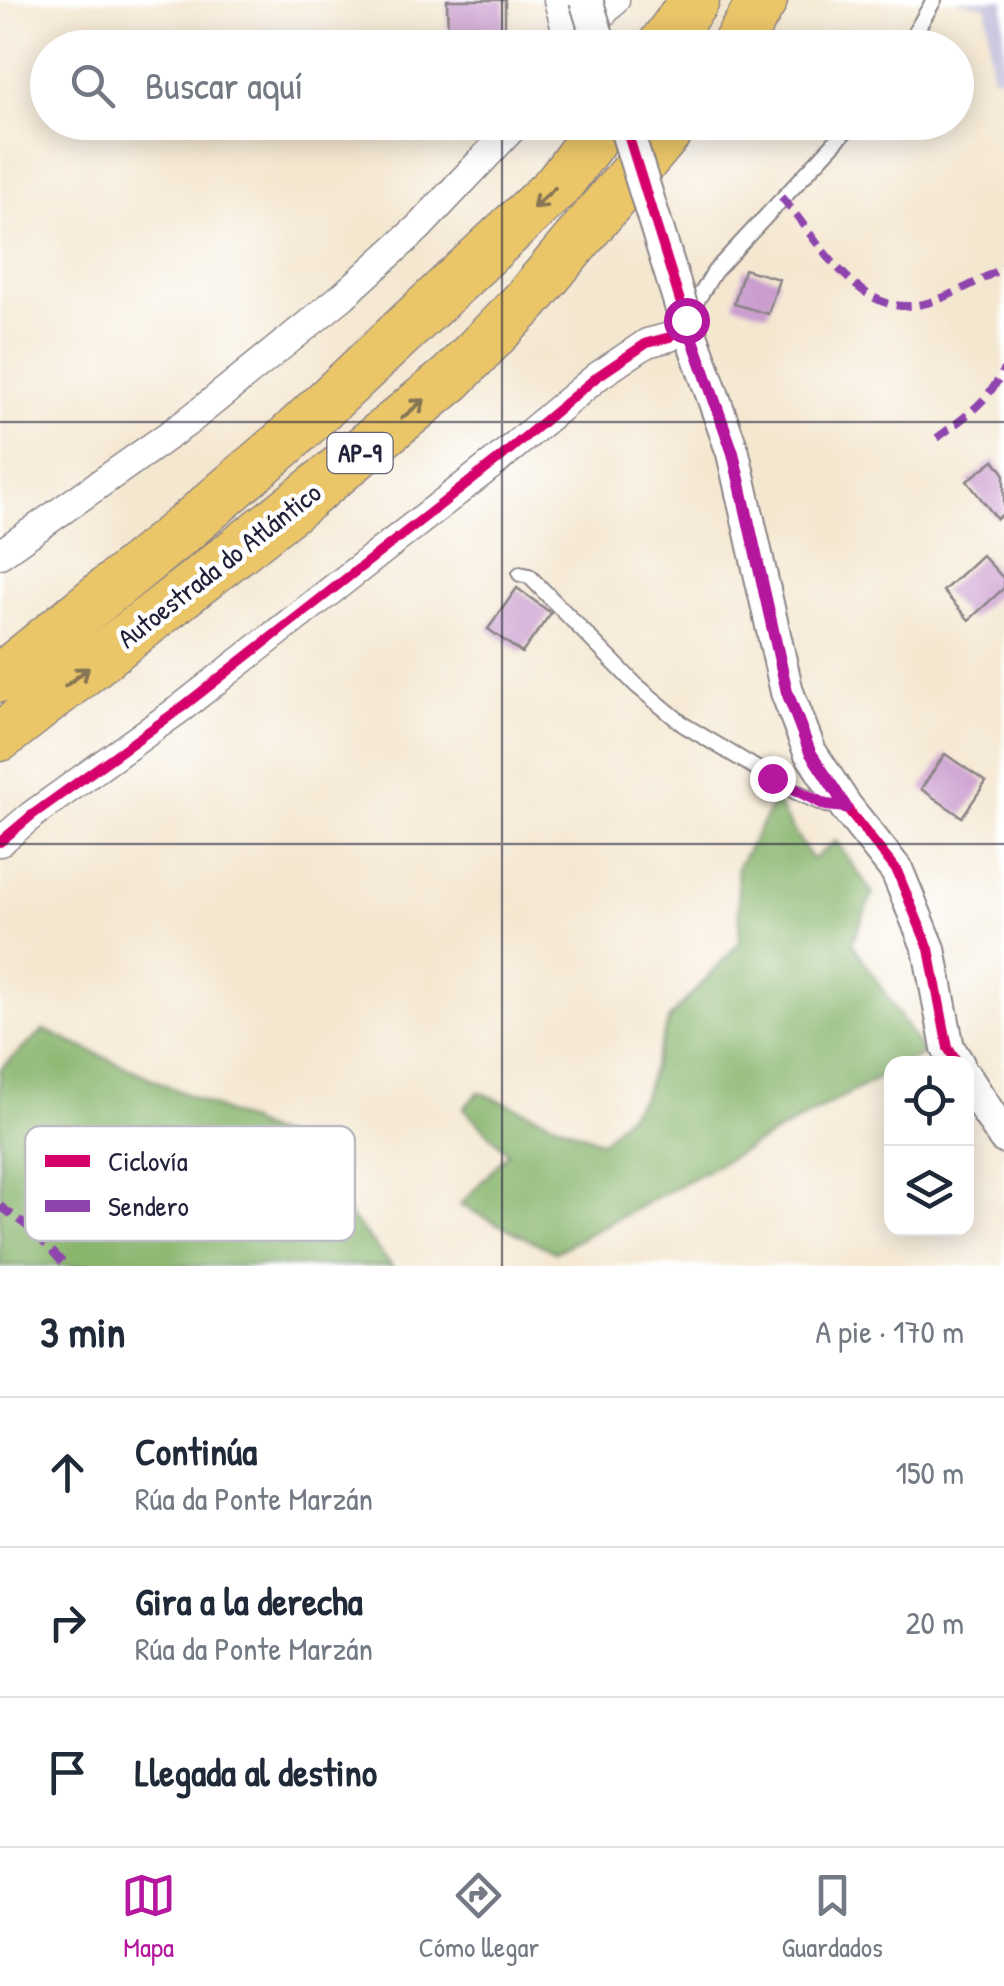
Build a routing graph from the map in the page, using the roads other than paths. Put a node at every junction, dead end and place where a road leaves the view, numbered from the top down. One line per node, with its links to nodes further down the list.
1 (558, 0): 7 (street)
2 (586, 0): 9 (street, bridge)
3 (614, 0): 8 (street)
4 (695, 0): 10 (highway)
5 (763, 0): 11 (highway)
6 (934, 0): 12 (lane)
7 (566, 30)
8 (587, 30)
9 (595, 30)
10 (673, 30)
11 (745, 30)
12 (916, 30)
13 (501, 140): 20 (street)
14 (592, 140): 19 (highway, Autoestrada do Atlántico / AP-9, one-way to 19)
15 (630, 140): 18 (street, bridge)
16 (661, 140): 24 (highway, Autoestrada do Atlántico / AP-9, one-way to 16)
17 (837, 140): 18 (lane)
18 (684, 314): 25 (street); 26 (street)
19 (285, 442): 22 (highway); 23 (highway, Autoestrada do Atlántico / AP-9)
20 (0, 554)
21 (520, 574): 25 (lane)
22 (0, 640)
23 (0, 678)
24 (0, 737)
25 (846, 807): 27 (street)
26 (0, 842)
27 (953, 1056)
28 (974, 1090): 29 (street)
29 (1004, 1137)

